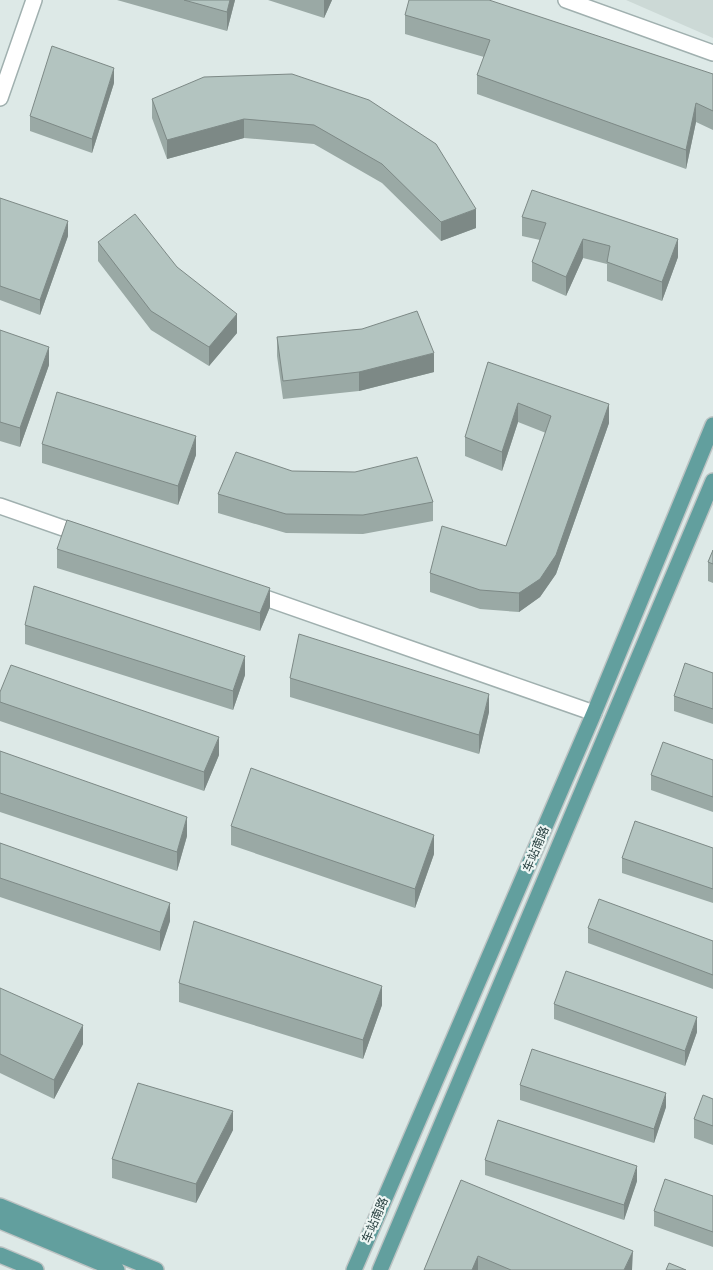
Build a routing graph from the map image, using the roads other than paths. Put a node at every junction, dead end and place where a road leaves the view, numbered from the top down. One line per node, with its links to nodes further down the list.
1 (34, 0): 4 (street)
2 (566, 0): 3 (street)
3 (713, 53)
4 (0, 98)
5 (713, 425): 10 (main road, 车站南路)
6 (713, 481): 18 (main road, 车站南路)
7 (0, 506): 8 (street)
8 (94, 539)
9 (236, 588): 10 (street)
10 (594, 713): 17 (main road, 车站南路)
11 (0, 1206): 16 (main road)
12 (0, 1221): 15 (main road)
13 (0, 1255): 14 (main road)
14 (36, 1270)
15 (117, 1270)
16 (156, 1270)
17 (354, 1270)
18 (380, 1270)

